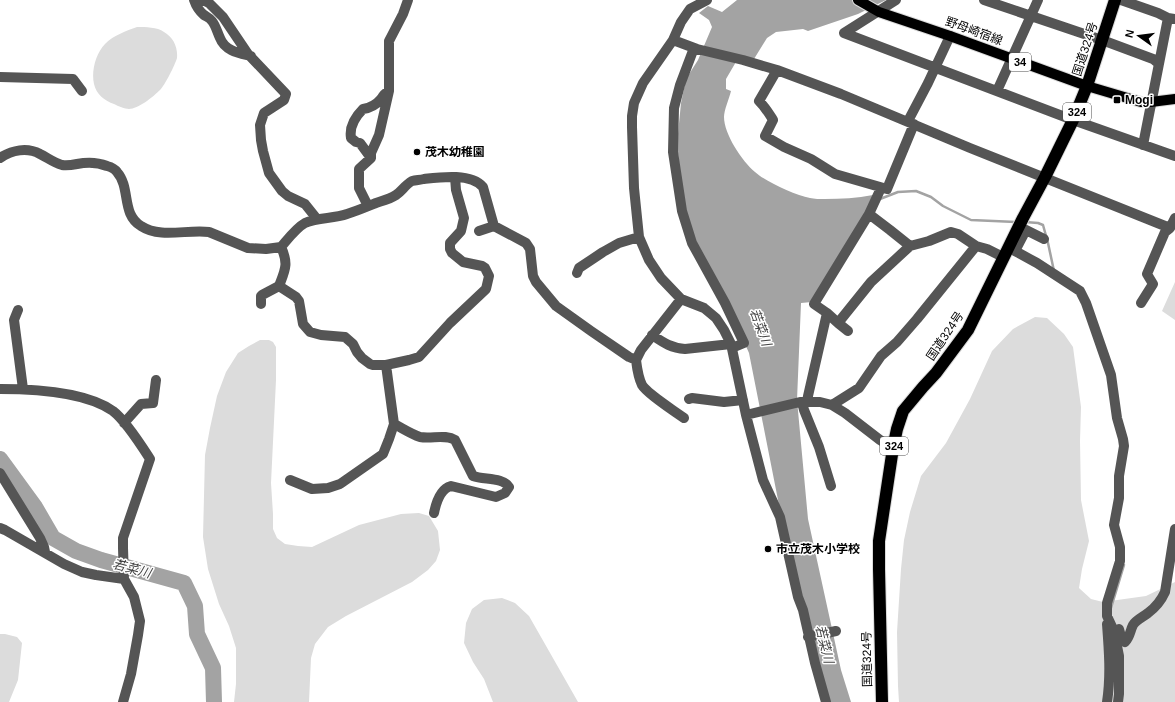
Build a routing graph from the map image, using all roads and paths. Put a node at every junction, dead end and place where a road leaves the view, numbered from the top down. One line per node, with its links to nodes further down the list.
1 (194, 0): 18 (street)
2 (203, 0): 18 (street)
3 (408, 0): 26 (street)
4 (707, 0): 15 (street)
5 (858, 0): 11 (main road, 野母崎宿線 / 34)
6 (896, 0): 11 (street)
7 (984, 0): 12 (street)
8 (1038, 0): 12 (street)
9 (1115, 0): 16 (highway, 国道324号 / 324)
10 (1121, 0): 13 (street)
11 (879, 12): 14 (main road, 野母崎宿線 / 34); 21 (street)
12 (1031, 16): 16 (street); 19 (street)
13 (1172, 18): 20 (street)
14 (950, 36): 19 (main road, 野母崎宿線 / 34); 21 (street)
15 (673, 40): 17 (street); 47 (street)
16 (1102, 40): 20 (street); 24 (highway, 国道324号 / 324)
17 (695, 49): 22 (street); 63 (street)
18 (251, 56): 42 (street)
19 (1012, 58): 24 (main road, 野母崎宿線 / 34); 27 (street)
20 (1159, 64): 29 (street)
21 (935, 67): 27 (street); 31 (street)
22 (777, 70): 31 (street); 38 (street)
23 (0, 77): 25 (street)
24 (1087, 86): 29 (main road, 野母崎宿線 / 34); 30 (highway, 国道324号 / 324)
25 (82, 91)
26 (389, 91): 35 (street); 35 (street)
27 (997, 91): 30 (street)
28 (1175, 99): 29 (main road, 野母崎宿線 / 34)
29 (1151, 102): 32 (street)
30 (1074, 120): 32 (street); 37 (highway, 国道324号 / 324)
31 (911, 123): 37 (street); 38 (street)
32 (1144, 145): 34 (street)
33 (2, 155): 49 (street)
34 (1175, 156)
35 (371, 158): 39 (street)
36 (455, 177): 39 (street); 44 (street); 65 (street)
37 (1045, 177): 43 (highway, 国道324号 / 324); 45 (street)
38 (879, 191): 40 (street)
39 (368, 206): 42 (street)
40 (870, 211): 50 (street); 59 (street)
41 (1175, 218): 45 (street)
42 (317, 219): 49 (street)
43 (1022, 225): 48 (street); 52 (highway, 国道324号 / 324); 86 (street)
44 (494, 226): 46 (street); 64 (street)
45 (1170, 228): 56 (street)
46 (478, 231)
47 (639, 237): 53 (street); 55 (street)
48 (1044, 238)
49 (281, 246): 54 (street)
50 (910, 246): 51 (street); 60 (street)
51 (976, 246): 52 (street); 72 (street)
52 (1003, 257): 77 (highway, 国道324号 / 324)
53 (577, 273)
54 (279, 286): 57 (street); 65 (street)
55 (681, 299): 62 (street); 63 (street)
56 (1141, 303)
57 (261, 304)
58 (18, 310): 68 (street)
59 (827, 313): 60 (street); 71 (street)
60 (838, 323): 61 (street)
61 (848, 331)
62 (652, 335): 63 (street); 64 (street)
63 (731, 346): 70 (street)
64 (636, 360): 74 (street)
65 (386, 365): 76 (street)
66 (156, 380): 75 (street)
67 (0, 389): 68 (street)
68 (23, 389): 75 (street)
69 (689, 399): 70 (street)
70 (743, 400): 73 (street)
71 (803, 402): 72 (street); 73 (street); 80 (street)
72 (832, 405): 77 (street)
73 (746, 415): 89 (street)
74 (684, 418)
75 (124, 423): 85 (street)
76 (394, 424): 79 (street); 81 (street)
77 (893, 448): 92 (highway, 国道324号 / 324)
78 (0, 473): 84 (street)
79 (290, 480)
80 (831, 486)
81 (434, 513)
82 (0, 528): 84 (street)
83 (1175, 530): 86 (street)
84 (45, 552): 85 (street)
85 (124, 577): 90 (street)
86 (1107, 603): 87 (street)
87 (1107, 616): 93 (street); 94 (street)
88 (836, 631): 89 (street)
89 (810, 637): 91 (street)
90 (123, 702)
91 (826, 702)
92 (882, 702)
93 (1107, 702)
94 (1118, 702)

